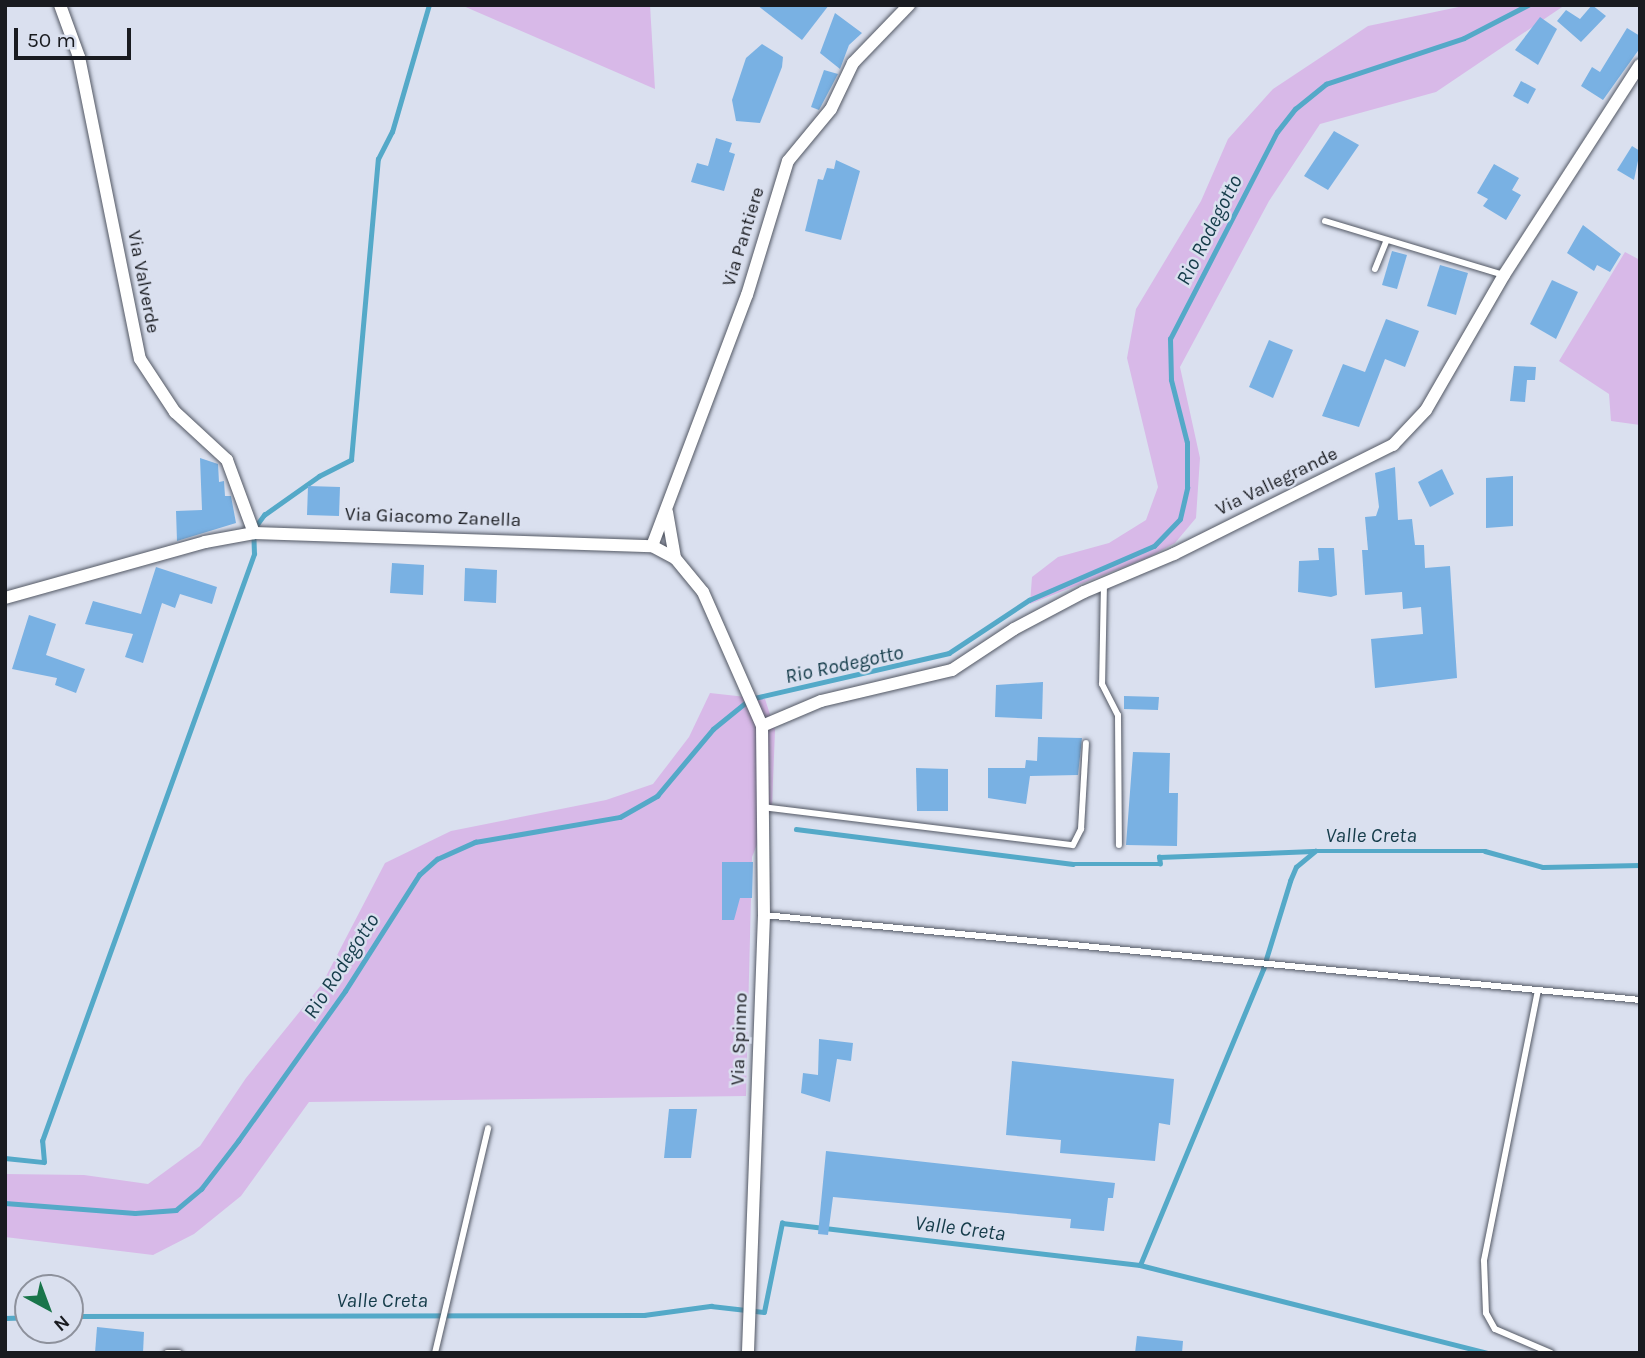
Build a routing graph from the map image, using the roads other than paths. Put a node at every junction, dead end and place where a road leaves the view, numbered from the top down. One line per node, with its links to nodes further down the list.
1 (60, 5): 9 (street, Via Valverde)
2 (909, 5): 8 (street, Via Pantiere)
3 (1640, 65): 7 (street, Via Vallegrande)
4 (1325, 221): 5 (lane)
5 (1387, 240): 6 (lane); 7 (lane)
6 (1375, 269)
7 (1504, 275): 12 (street, Via Vallegrande)
8 (667, 512): 10 (street, Via Pantiere); 11 (street)
9 (254, 533): 10 (street, Via Giacomo Zanella); 13 (street, Via Giacomo Zanella)
10 (652, 546): 11 (street, Via Giacomo Zanella)
11 (675, 558): 14 (street, Via Giacomo Zanella)
12 (1104, 583): 14 (street, Via Vallegrande); 17 (lane)
13 (5, 598)
14 (762, 726): 16 (street, Via Spinno)
15 (1086, 743): 16 (lane)
16 (760, 807): 18 (street, Via Spinno)
17 (1119, 845)
18 (764, 915): 19 (lane); 25 (street, Via Spinno)
19 (1538, 990): 20 (lane); 26 (lane)
20 (1640, 1000)
21 (488, 1128): 24 (lane)
22 (167, 1353): 23 (lane)
23 (179, 1353)
24 (435, 1353)
25 (748, 1353)
26 (1551, 1353)

